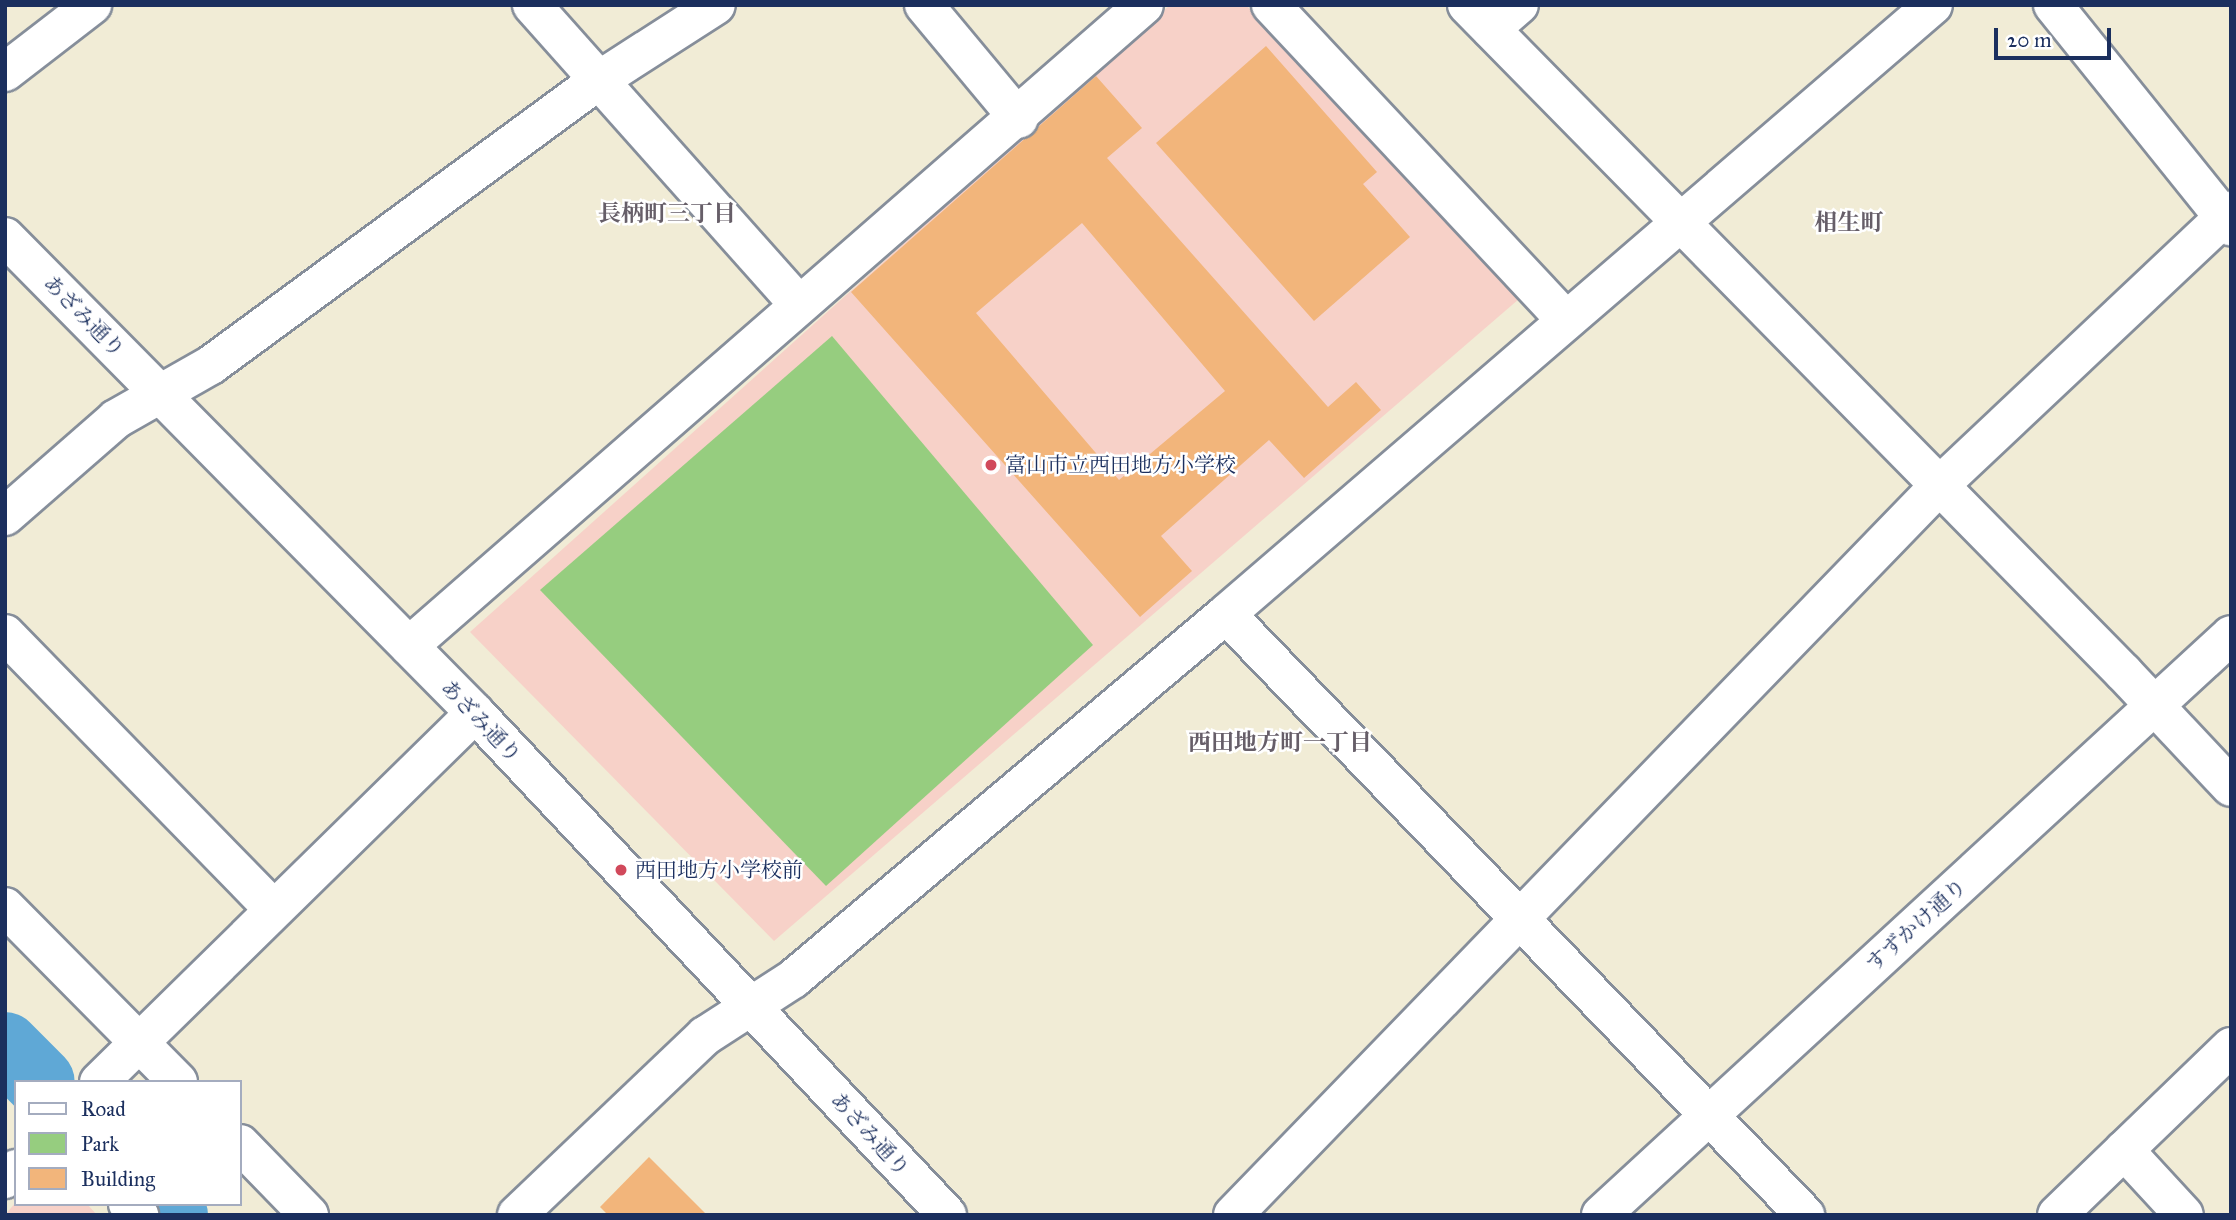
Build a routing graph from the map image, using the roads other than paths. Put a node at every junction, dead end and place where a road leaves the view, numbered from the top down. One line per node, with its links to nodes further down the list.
1 (92, 5): 10 (street)
2 (532, 5): 11 (street)
3 (716, 5): 11 (street)
4 (924, 5): 12 (street)
5 (1144, 5): 12 (street)
6 (1271, 5): 17 (street)
7 (1933, 5): 14 (street)
8 (2053, 5): 13 (street)
9 (1493, 13): 14 (street)
10 (5, 72)
11 (598, 81): 16 (street); 18 (street)
12 (1019, 119): 16 (street)
13 (2228, 218): 19 (street)
14 (1679, 223): 17 (street); 19 (street)
15 (5, 237): 18 (street, あざみ通り)
16 (797, 304): 24 (street)
17 (1566, 320): 21 (street)
18 (162, 395): 20 (street); 24 (street, あざみ通り)
19 (1940, 485): 25 (street); 30 (street)
20 (5, 516)
21 (1226, 614): 30 (street); 31 (street)
22 (5, 634): 29 (street)
23 (2231, 635): 25 (street, すずかけ通り)
24 (409, 646): 26 (street, あざみ通り)
25 (2155, 705): 27 (street); 36 (street, すずかけ通り)
26 (475, 713): 29 (street); 31 (street, あざみ通り)
27 (2231, 788)
28 (5, 907): 32 (street)
29 (272, 908): 32 (street)
30 (1522, 918): 36 (street); 42 (street)
31 (750, 1007): 40 (street); 41 (street, あざみ通り)
32 (137, 1040): 34 (street); 35 (street)
33 (2231, 1047): 38 (street)
34 (101, 1080)
35 (176, 1080)
36 (1708, 1112): 43 (street, すずかけ通り); 44 (street)
37 (242, 1146): 39 (street)
38 (2124, 1150): 45 (street); 46 (street)
39 (309, 1215)
40 (517, 1215)
41 (947, 1215)
42 (1233, 1215)
43 (1601, 1215)
44 (1805, 1215)
45 (2057, 1215)
46 (2183, 1215)

